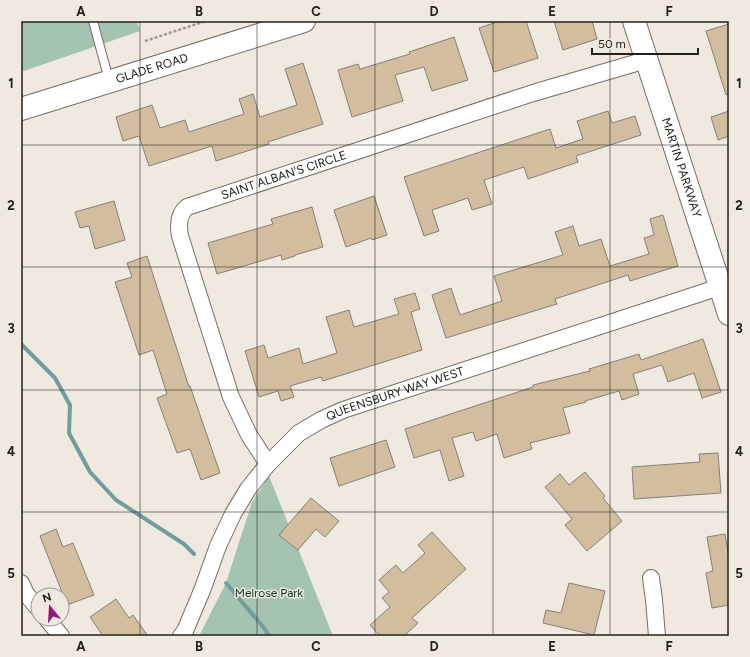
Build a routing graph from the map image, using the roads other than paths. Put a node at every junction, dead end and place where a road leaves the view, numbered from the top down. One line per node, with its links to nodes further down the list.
1 (93, 21): 7 (lane)
2 (304, 21): 4 (street, GLADE ROAD)
3 (634, 21): 6 (street, MARTIN PARKWAY)
4 (286, 23): 5 (street, GLADE ROAD)
5 (257, 27): 7 (street, GLADE ROAD)
6 (646, 60): 9 (street, MARTIN PARKWAY); 11 (street, SAINT ALBAN'S CIRCLE)
7 (110, 81): 8 (street, GLADE ROAD)
8 (21, 109)
9 (725, 286): 10 (street, MARTIN PARKWAY); 11 (street, QUEENSBURY WAY WEST)
10 (729, 314)
11 (268, 464): 17 (street, QUEENSBURY WAY WEST)
12 (651, 578): 18 (street)
13 (21, 583): 14 (street)
14 (30, 599)
15 (54, 627): 16 (street)
16 (61, 636)
17 (180, 636)
18 (657, 636)

